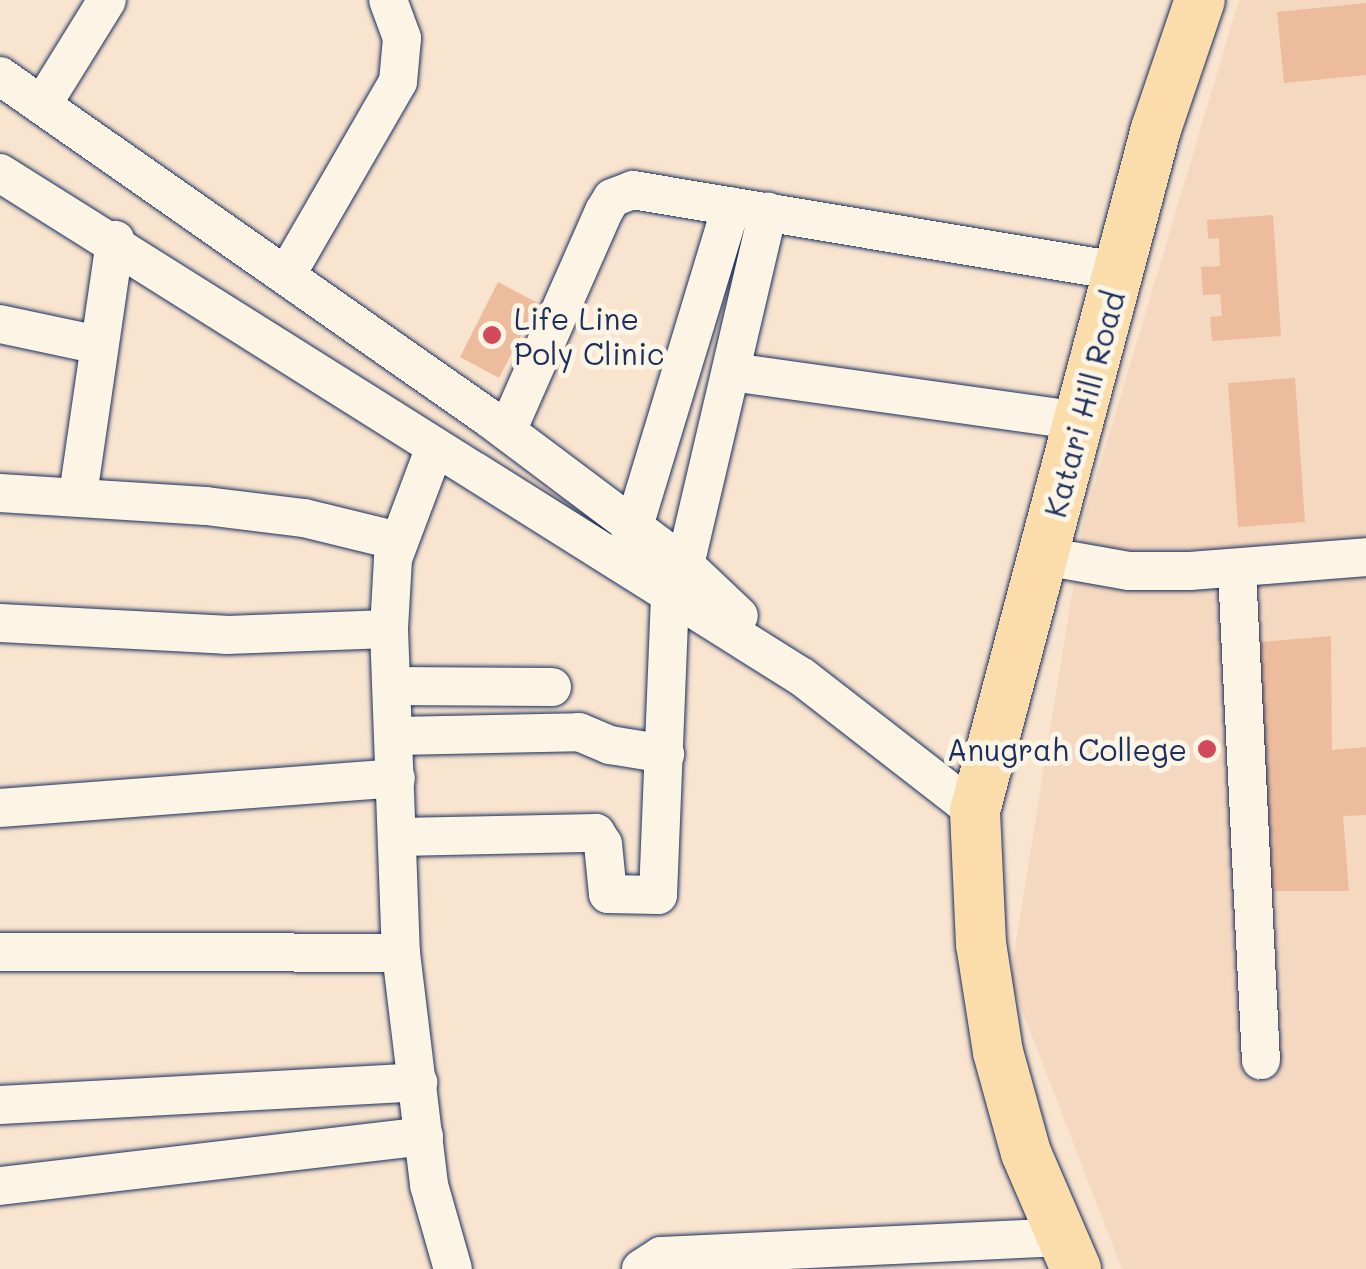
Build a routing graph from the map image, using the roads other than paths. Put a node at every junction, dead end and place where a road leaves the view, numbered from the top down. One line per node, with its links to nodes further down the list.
1 (107, 0): 5 (street)
2 (388, 0): 11 (street)
3 (1200, 0): 10 (main road, Katari Hill Road)
4 (0, 76): 5 (street)
5 (42, 106): 11 (street)
6 (0, 172): 9 (street)
7 (730, 206): 8 (street); 16 (street); 20 (street)
8 (768, 212): 10 (street); 14 (street)
9 (115, 240): 13 (street); 17 (street)
10 (1119, 271): 15 (main road, Katari Hill Road)
11 (287, 274): 16 (street)
12 (0, 324): 13 (street)
13 (100, 345): 19 (street)
14 (732, 372): 15 (street); 26 (street)
15 (1080, 421): 22 (main road, Katari Hill Road)
16 (507, 431): 20 (street)
17 (436, 447): 21 (street); 24 (street)
18 (0, 493): 19 (street)
19 (78, 494): 21 (street)
20 (632, 525): 24 (street); 26 (street)
21 (398, 541): 28 (street)
22 (1044, 556): 25 (street); 35 (main road, Katari Hill Road)
23 (1366, 557): 25 (street)
24 (624, 563): 26 (street)
25 (1237, 571): 39 (street)
26 (678, 578): 32 (street); 35 (street)
27 (0, 624): 28 (street)
28 (389, 629): 29 (street)
29 (392, 686): 30 (street); 31 (street)
30 (552, 686)
31 (395, 736): 32 (street); 33 (street)
32 (665, 754): 36 (street)
33 (396, 778): 34 (street); 36 (street)
34 (0, 808)
35 (974, 811): 44 (main road, Katari Hill Road)
36 (399, 837): 38 (street)
37 (0, 952): 38 (street)
38 (401, 953): 40 (street)
39 (1261, 1060)
40 (418, 1082): 41 (street); 42 (street)
41 (0, 1105)
42 (424, 1136): 43 (street); 46 (street)
43 (0, 1186)
44 (1069, 1253): 45 (street)
45 (787, 1259): 48 (street)
46 (453, 1268): 47 (street)
47 (444, 1269)
48 (642, 1269)

